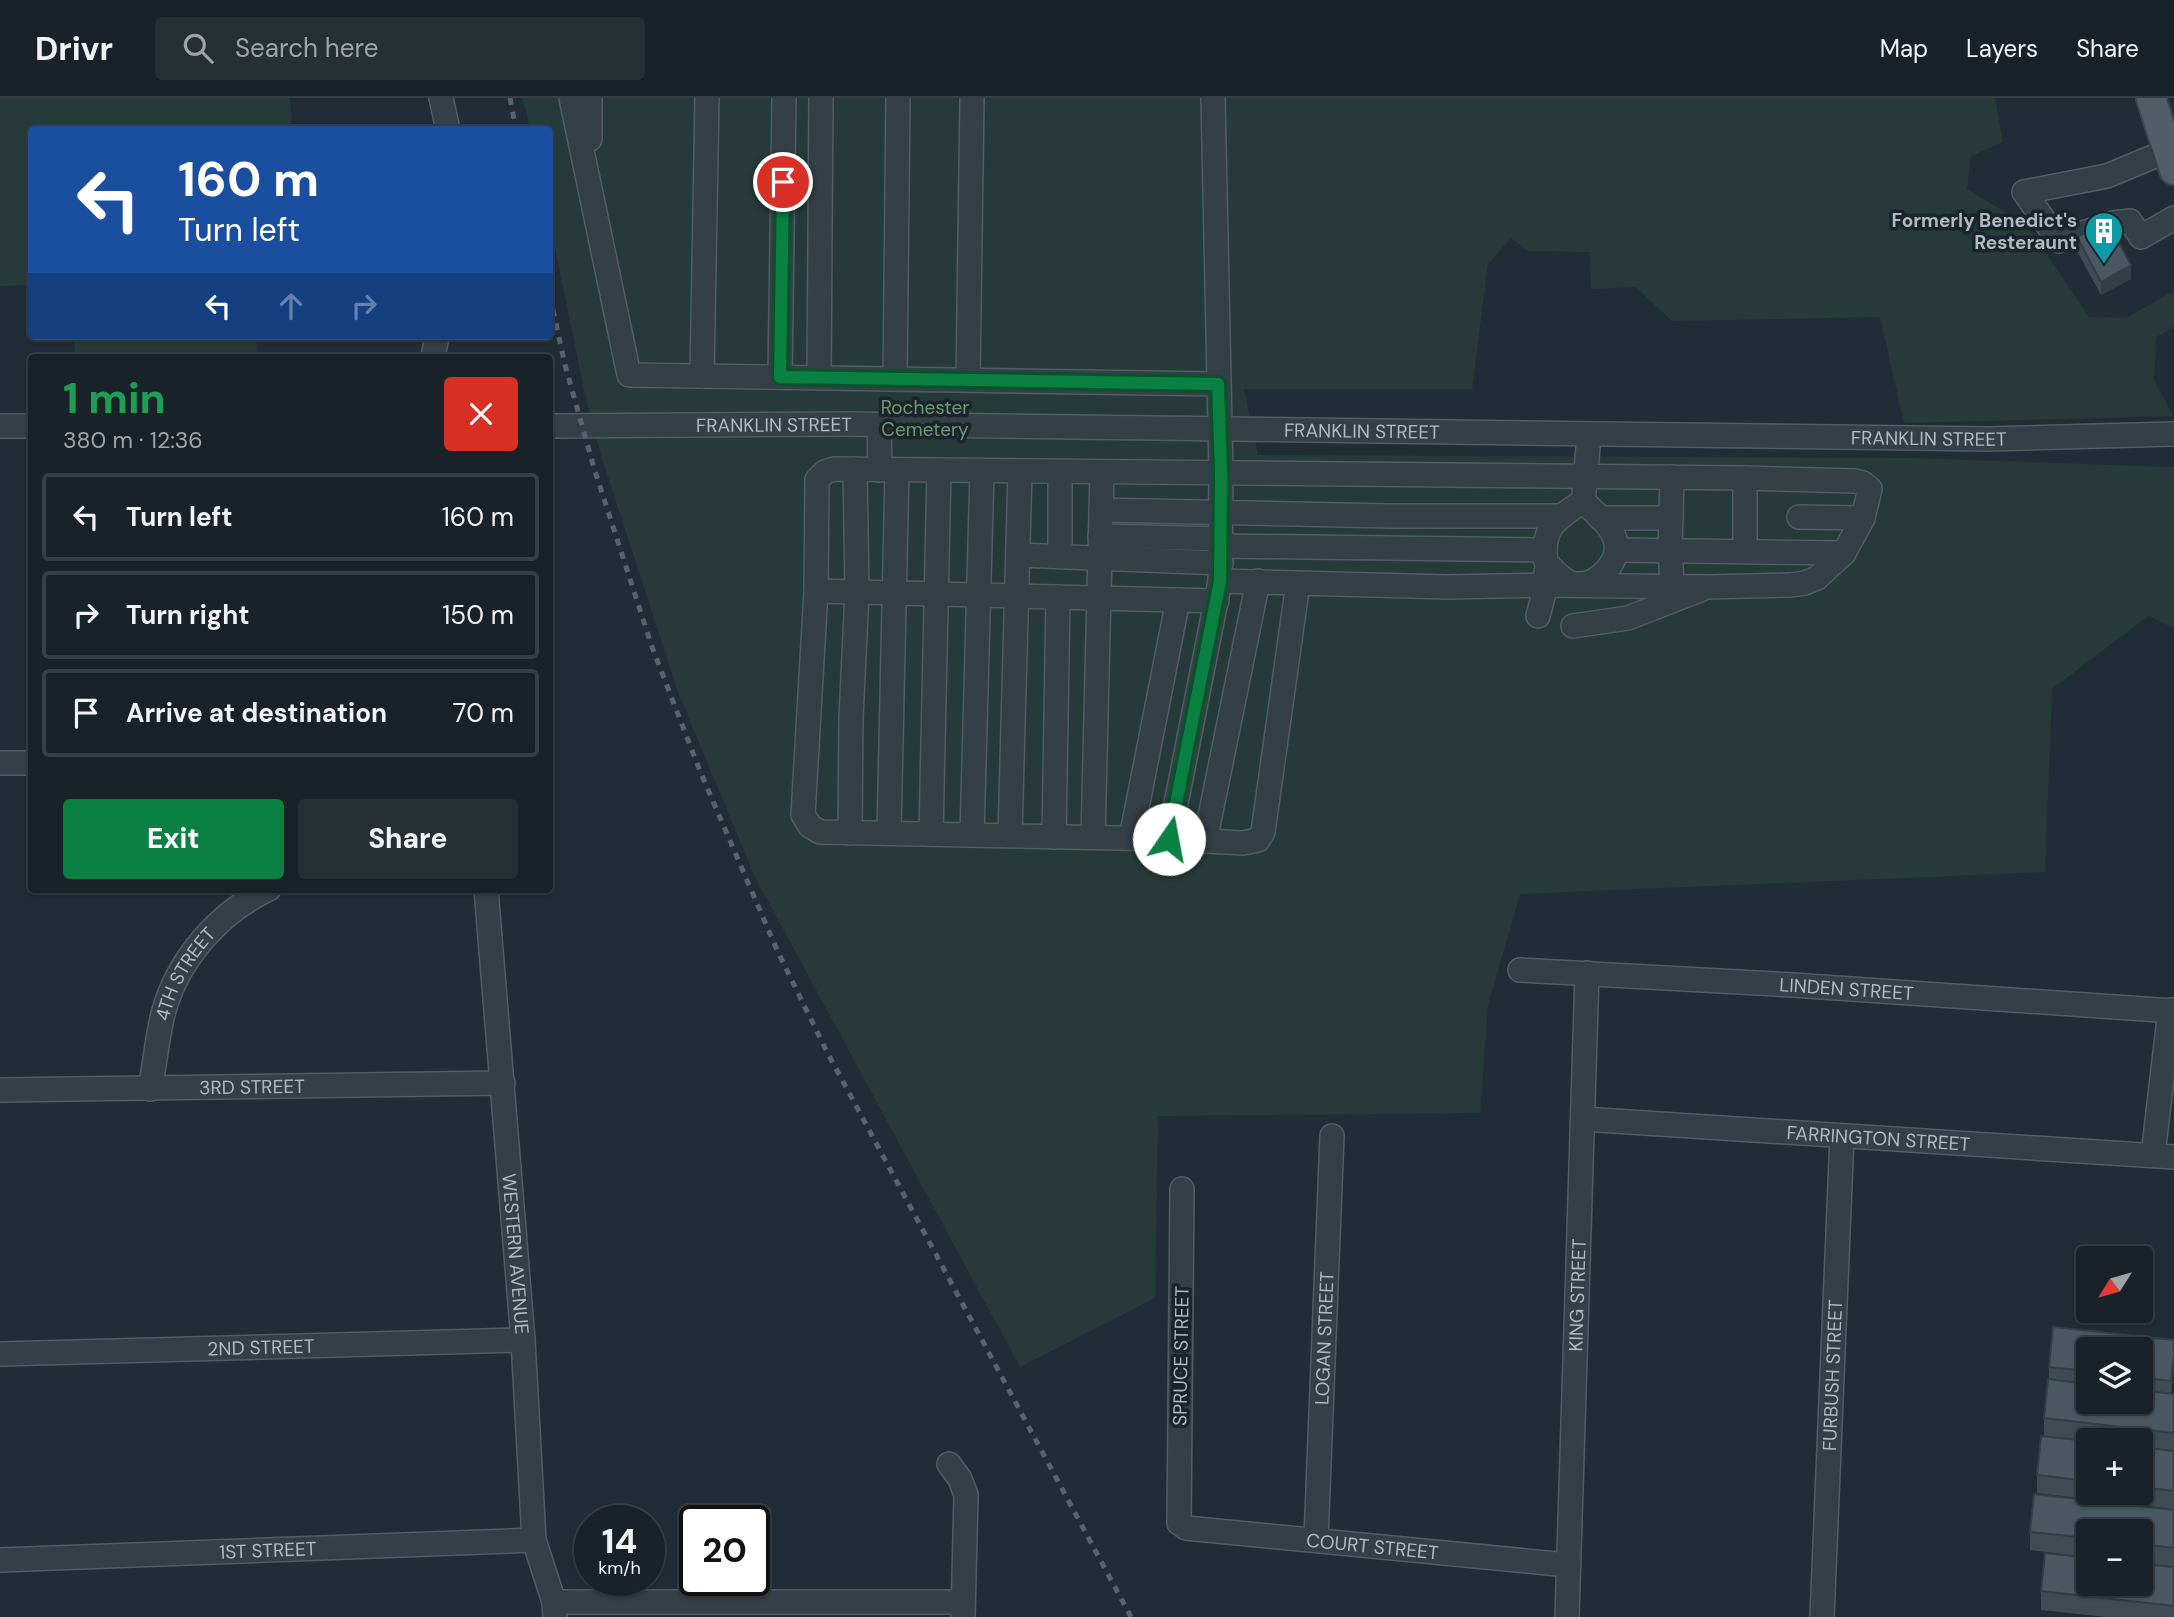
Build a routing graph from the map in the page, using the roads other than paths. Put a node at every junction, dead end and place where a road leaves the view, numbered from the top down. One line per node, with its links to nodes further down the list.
1 (441, 98): 11 (street)
2 (571, 98): 13 (street)
3 (590, 98): 13 (street)
4 (707, 98): 15 (street)
5 (784, 98): 16 (street)
6 (821, 98): 17 (street)
7 (898, 98): 18 (street)
8 (972, 98): 19 (street)
9 (1213, 98): 20 (street)
10 (2151, 98): 12 (main road)
11 (446, 126)
12 (2170, 161): 14 (street)
13 (590, 181): 15 (street)
14 (2174, 218)
15 (702, 376): 16 (street)
16 (780, 377): 17 (street)
17 (819, 378): 18 (street)
18 (895, 379): 19 (street)
19 (968, 379): 20 (street)
20 (1218, 384): 25 (street)
21 (879, 425): 24 (street, FRANKLIN STREET); 25 (street, FRANKLIN STREET); 29 (street)
22 (0, 426): 23 (street)
23 (28, 426)
24 (553, 426)
25 (1220, 429): 27 (street, FRANKLIN STREET); 35 (street)
26 (2174, 434): 27 (street, FRANKLIN STREET)
27 (1589, 436): 36 (street)
28 (855, 470): 29 (street); 59 (street); 60 (street)
29 (889, 470): 30 (street); 61 (street)
30 (939, 470): 31 (street); 62 (street)
31 (982, 471): 32 (street); 64 (street)
32 (1020, 471): 33 (street); 52 (street)
33 (1060, 472): 34 (street); 53 (street)
34 (1102, 472): 35 (street); 40 (street)
35 (1221, 473): 36 (street); 41 (street)
36 (1587, 477): 37 (street); 39 (street)
37 (1672, 477): 38 (street); 45 (street)
38 (1745, 478): 46 (street); 50 (street)
39 (1583, 501): 42 (street); 44 (street)
40 (1101, 510): 41 (street); 47 (street)
41 (1222, 513): 42 (street); 54 (street)
42 (1561, 516): 55 (street)
43 (1799, 517): 46 (street)
44 (1600, 518): 45 (street); 48 (street)
45 (1671, 518): 49 (street)
46 (1863, 518): 51 (street)
47 (1100, 546): 53 (street); 54 (street); 67 (street)
48 (1617, 550): 49 (street); 58 (street)
49 (1670, 550): 50 (street); 63 (street)
50 (1745, 551): 51 (street)
51 (1844, 554): 63 (street)
52 (1018, 555): 53 (street); 65 (street)
53 (1060, 556)
54 (1220, 566): 55 (street); 56 (street); 68 (street); 81 (street)
55 (1545, 566): 57 (street); 58 (street); 69 (street)
56 (1258, 581): 57 (street); 82 (street)
57 (1298, 583): 82 (street)
58 (1578, 584): 63 (street)
59 (816, 591): 60 (street); 73 (street)
60 (857, 592): 61 (street); 73 (street)
61 (893, 593): 62 (street); 74 (street)
62 (936, 594): 64 (street); 75 (street)
63 (1672, 594): 70 (street)
64 (979, 595): 65 (street); 76 (street)
65 (1017, 596): 66 (street); 77 (street)
66 (1058, 597): 67 (street); 78 (street)
67 (1099, 598): 68 (street); 79 (street)
68 (1178, 600): 80 (street)
69 (1538, 616)
70 (1573, 626)
71 (0, 763): 72 (street)
72 (28, 763)
73 (850, 833): 74 (street)
74 (889, 834): 75 (street)
75 (931, 834): 76 (street)
76 (972, 835): 77 (street)
77 (1010, 835): 78 (street)
78 (1054, 837): 79 (street)
79 (1093, 837): 80 (street)
80 (1131, 838): 81 (street)
81 (1169, 839): 82 (street)
82 (1205, 841)
83 (262, 893): 89 (street, 4TH STREET)
84 (486, 893): 88 (street, WESTERN AVENUE)
85 (1520, 970): 86 (street, LINDEN STREET)
86 (1587, 973): 87 (street, LINDEN STREET); 91 (street, KING STREET)
87 (2172, 1011): 94 (street)
88 (503, 1083): 89 (street, 3RD STREET); 96 (street, WESTERN AVENUE)
89 (150, 1089): 90 (street, 3RD STREET)
90 (0, 1090)
91 (1583, 1119): 93 (street, FARRINGTON STREET); 103 (street, KING STREET)
92 (1332, 1136): 100 (street, LOGAN STREET)
93 (1842, 1136): 94 (street, FARRINGTON STREET); 107 (street, FURBUSH STREET)
94 (2164, 1156)
95 (1182, 1189): 99 (street, SPRUCE STREET)
96 (523, 1340): 97 (street, 2ND STREET); 101 (street, WESTERN AVENUE)
97 (0, 1354)
98 (949, 1464): 105 (street)
99 (1179, 1523): 100 (street, COURT STREET)
100 (1316, 1539): 103 (street, COURT STREET)
101 (534, 1540): 102 (street, 1ST STREET); 104 (street, WESTERN AVENUE)
102 (0, 1560)
103 (1568, 1565): 106 (street, KING STREET)
104 (555, 1610): 105 (street)
105 (963, 1610)
106 (1567, 1617)
107 (1822, 1617)

